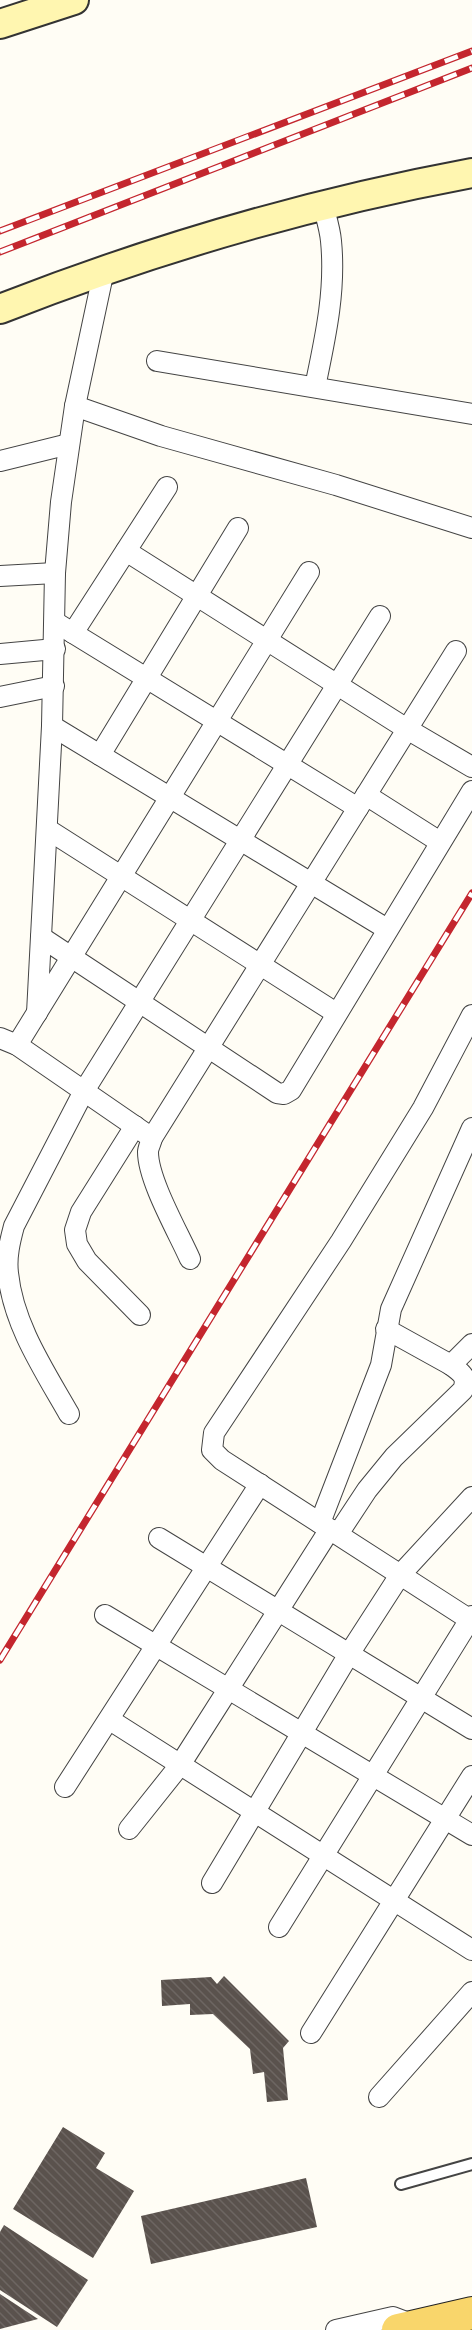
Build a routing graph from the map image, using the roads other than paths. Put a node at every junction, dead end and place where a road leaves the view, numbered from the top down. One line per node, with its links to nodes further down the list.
1 (74, 0): 2 (street)
2 (0, 24)
3 (472, 173): 4 (street)
4 (323, 205): 5 (street); 8 (street)
5 (104, 270): 6 (street); 9 (street)
6 (0, 309)
7 (157, 361): 8 (street)
8 (315, 387): 10 (street)
9 (75, 406): 11 (street); 14 (street)
10 (472, 414)
11 (69, 444): 12 (street); 18 (street)
12 (0, 461)
13 (167, 487): 16 (street)
14 (471, 524)
15 (238, 528): 20 (street)
16 (126, 551): 20 (street); 23 (street)
17 (309, 572): 24 (street)
18 (55, 573): 19 (street); 22 (street)
19 (0, 576)
20 (196, 596): 24 (street); 28 (street)
21 (380, 616): 29 (street)
22 (56, 622): 23 (street); 25 (street)
23 (73, 633): 28 (street)
24 (267, 640): 29 (street); 32 (street)
25 (55, 649): 27 (street); 30 (street)
26 (456, 651): 34 (street)
27 (0, 654)
28 (147, 678): 32 (street); 35 (street)
29 (337, 684): 34 (street); 36 (street)
30 (54, 686): 31 (street); 33 (street)
31 (0, 697)
32 (217, 722): 36 (street); 39 (street)
33 (52, 726): 35 (street); 41 (street)
34 (407, 729): 37 (street); 40 (street)
35 (100, 755): 39 (street)
36 (287, 765): 40 (street); 42 (street)
37 (472, 766)
38 (472, 791): 43 (street)
39 (170, 797): 42 (street); 44 (street)
40 (362, 802): 43 (street); 45 (street)
41 (47, 829): 44 (street); 48 (street)
42 (240, 840): 45 (street); 46 (street)
43 (440, 842): 47 (street)
44 (121, 876): 46 (street); 49 (street)
45 (311, 883): 47 (street); 50 (street)
46 (190, 920): 50 (street); 51 (street)
47 (387, 929): 53 (street)
48 (41, 937): 49 (street); 52 (street)
49 (71, 957): 51 (street); 52 (street)
50 (260, 965): 53 (street); 56 (street)
51 (139, 1001): 56 (street); 57 (street)
52 (37, 1013): 55 (street)
53 (336, 1013): 56 (street)
54 (472, 1015): 67 (street)
55 (8, 1041): 57 (street)
56 (209, 1047): 60 (street)
57 (84, 1091): 58 (street); 66 (street)
58 (135, 1126): 60 (street); 62 (street)
59 (472, 1128): 63 (street)
60 (152, 1138): 61 (street)
61 (190, 1259)
62 (140, 1315)
63 (386, 1329): 65 (street); 69 (street)
64 (472, 1344): 65 (street)
65 (452, 1365): 69 (street)
66 (69, 1414)
67 (260, 1484): 69 (street); 71 (street)
68 (472, 1497): 72 (street)
69 (329, 1529): 72 (street); 73 (street)
70 (159, 1538): 71 (street)
71 (207, 1567): 73 (street); 76 (street)
72 (400, 1575): 75 (street); 77 (street)
73 (278, 1611): 77 (street); 78 (street)
74 (105, 1615): 76 (street)
75 (471, 1619): 79 (street)
76 (157, 1646): 78 (street); 80 (street)
77 (349, 1654): 79 (street); 82 (street)
78 (228, 1689): 82 (street); 83 (street)
79 (421, 1697): 81 (street); 84 (street)
80 (110, 1720): 83 (street); 86 (street)
81 (472, 1729)
82 (301, 1733): 84 (street); 87 (street)
83 (180, 1765): 87 (street); 89 (street)
84 (372, 1776): 88 (street); 91 (street)
85 (472, 1776): 88 (street)
86 (65, 1787)
87 (254, 1812): 91 (street); 92 (street)
88 (444, 1820): 90 (street); 93 (street)
89 (129, 1829)
90 (472, 1835)
91 (323, 1856): 93 (street); 94 (street)
92 (212, 1883)
93 (394, 1900): 95 (street); 97 (street)
94 (279, 1927)
95 (472, 1950)
96 (472, 1992): 98 (street)
97 (311, 2033)
98 (379, 2097)
99 (472, 2164): 100 (lane)
100 (401, 2184)
101 (472, 2313): 102 (main road)
102 (407, 2328): 103 (street)
103 (336, 2330)

